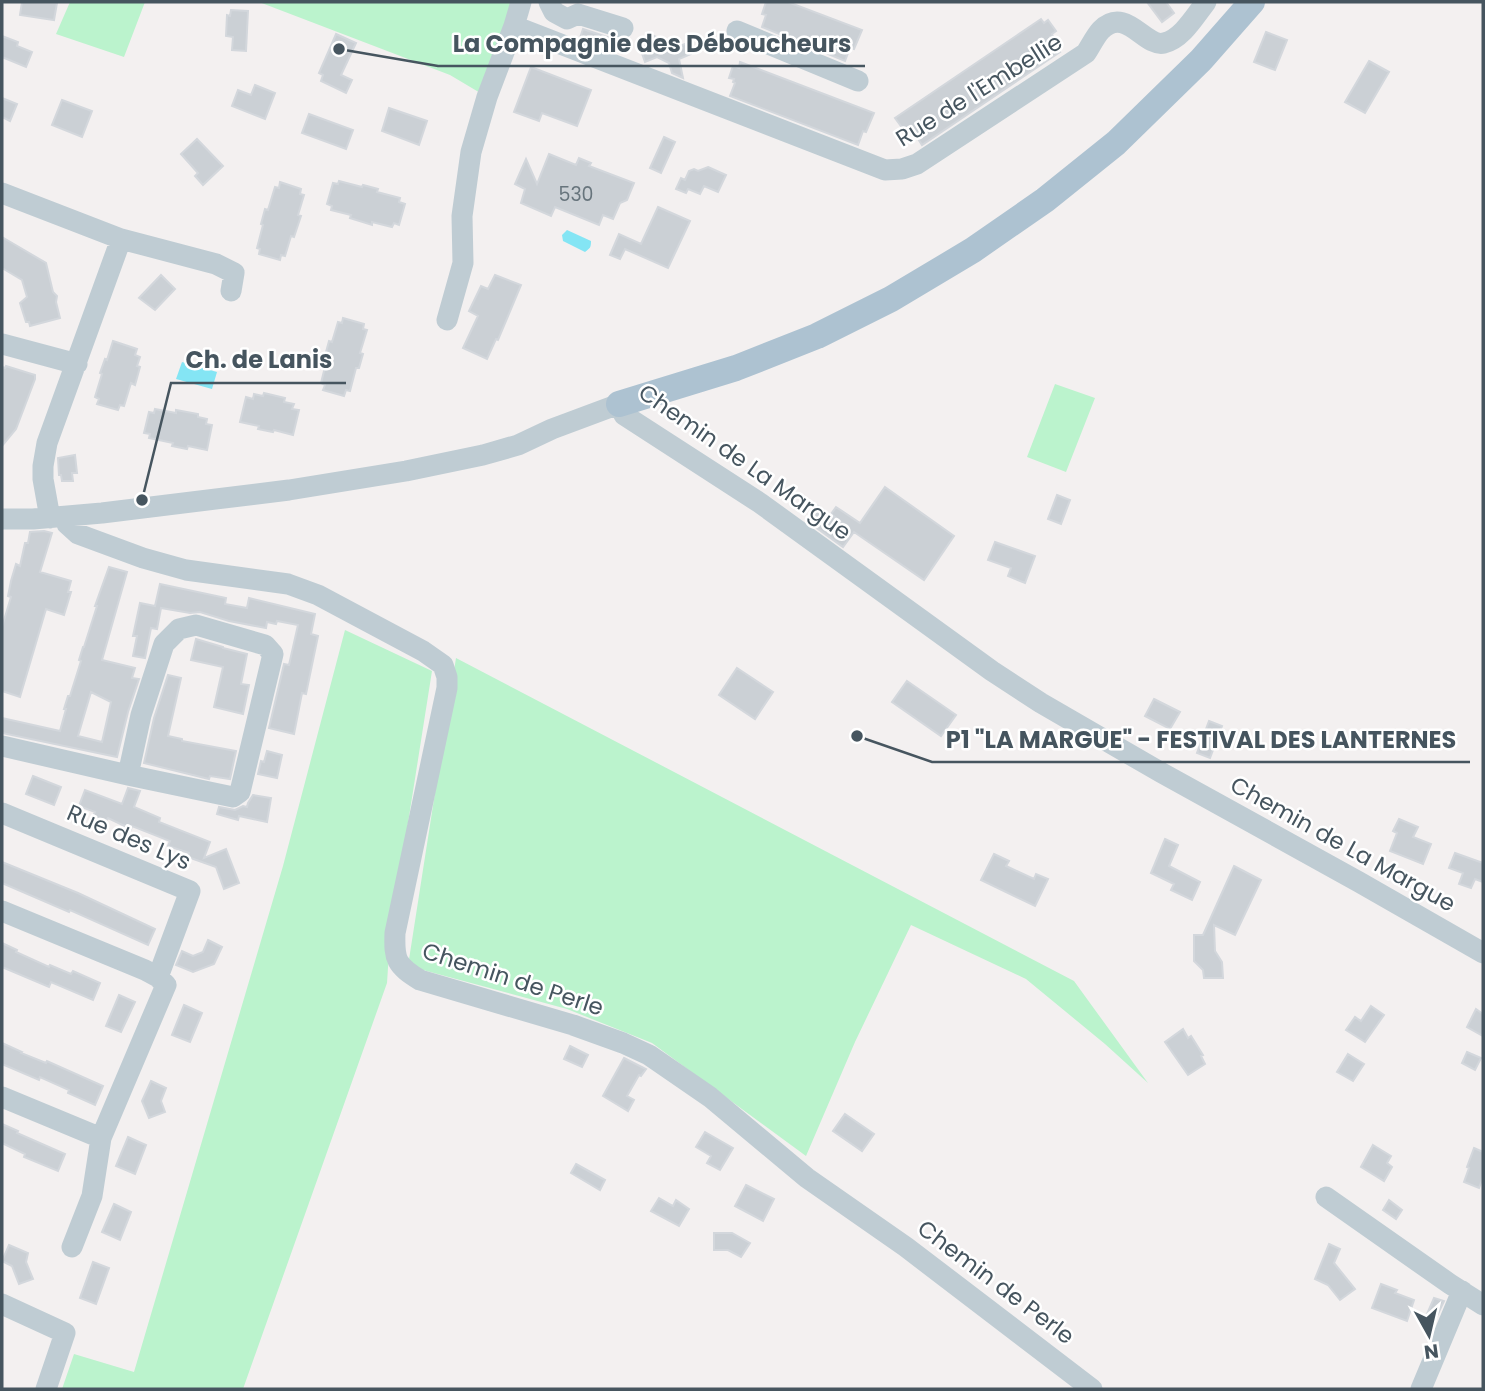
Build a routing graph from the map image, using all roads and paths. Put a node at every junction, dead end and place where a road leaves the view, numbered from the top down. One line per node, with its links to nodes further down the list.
1 (522, 2): 6 (street)
2 (549, 2): 5 (street)
3 (1206, 2): 6 (street, Rue de l'Embellie)
4 (1250, 2): 16 (main road)
5 (576, 8): 7 (street)
6 (514, 26): 13 (street)
7 (623, 28)
8 (737, 31): 9 (street)
9 (858, 80)
10 (2, 193): 11 (street)
11 (121, 239): 12 (street); 15 (street)
12 (231, 291)
13 (447, 320)
14 (2, 344): 15 (street)
15 (77, 364): 17 (street)
16 (619, 404): 17 (street, Chemin de La Margue); 23 (street, Chemin de La Margue)
17 (58, 518): 18 (street, Chemin de La Margue); 33 (street, Chemin de Perle)
18 (2, 519)
19 (2, 746): 20 (street)
20 (128, 775): 20 (street)
21 (2, 813): 24 (street, Rue des Lys)
22 (2, 911): 24 (street)
23 (1483, 953)
24 (158, 977): 26 (street, Rue des Lys)
25 (2, 1097): 26 (street)
26 (101, 1138): 28 (street, Rue des Lys)
27 (1326, 1197): 29 (street)
28 (72, 1247)
29 (1462, 1291): 31 (street); 34 (street)
30 (2, 1304): 32 (street)
31 (1483, 1305)
32 (46, 1389)
33 (1092, 1389)
34 (1421, 1389)

